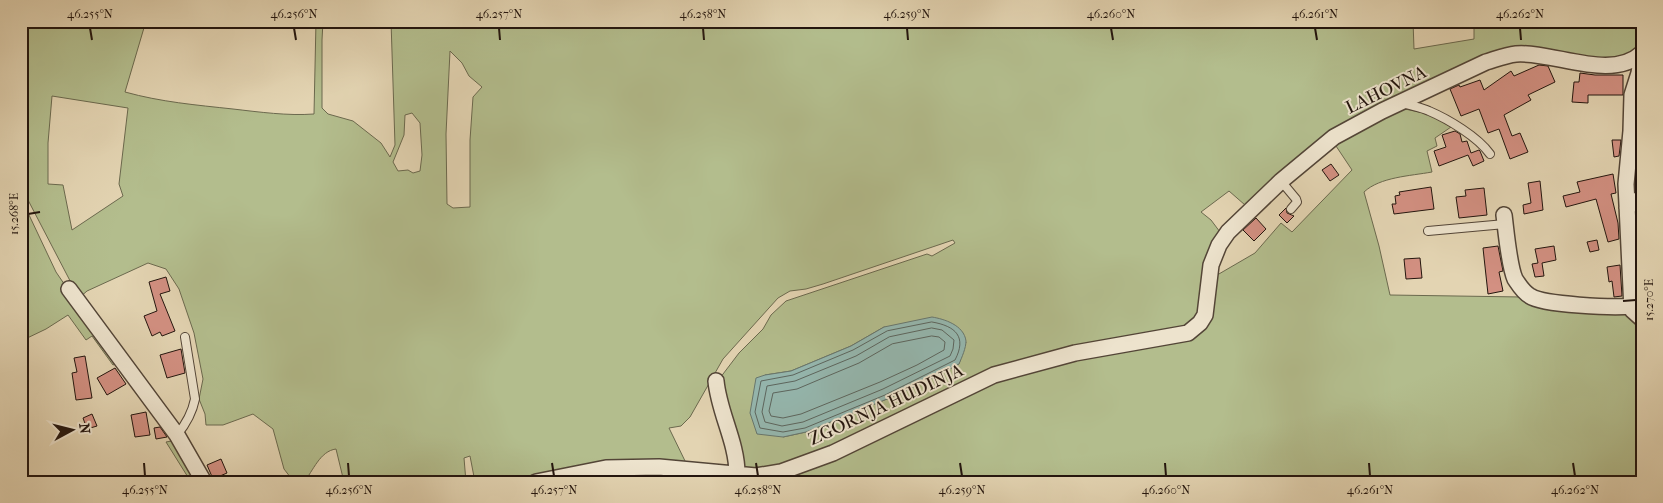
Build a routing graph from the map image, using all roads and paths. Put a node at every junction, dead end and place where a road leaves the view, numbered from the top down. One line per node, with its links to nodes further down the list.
1 (1640, 62): 2 (street, LAHOVNA); 6 (street)
2 (1401, 103): 3 (lane); 4 (street, LAHOVNA)
3 (1490, 154)
4 (1281, 181): 7 (lane); 10 (street, LAHOVNA)
5 (1642, 197): 6 (street)
6 (1627, 208): 12 (street)
7 (1291, 209)
8 (1505, 219): 9 (lane); 12 (street)
9 (1428, 232)
10 (1208, 280): 17 (street, ZGORNJA HUDINJA)
11 (69, 289): 16 (street)
12 (1632, 306): 13 (street)
13 (1642, 319)
14 (185, 337): 16 (lane)
15 (716, 381): 17 (street)
16 (177, 435): 19 (street)
17 (737, 474): 18 (street, ZGORNJA HUDINJA)
18 (593, 476): 20 (street, ZGORNJA HUDINJA)
19 (204, 482)
20 (536, 482)

